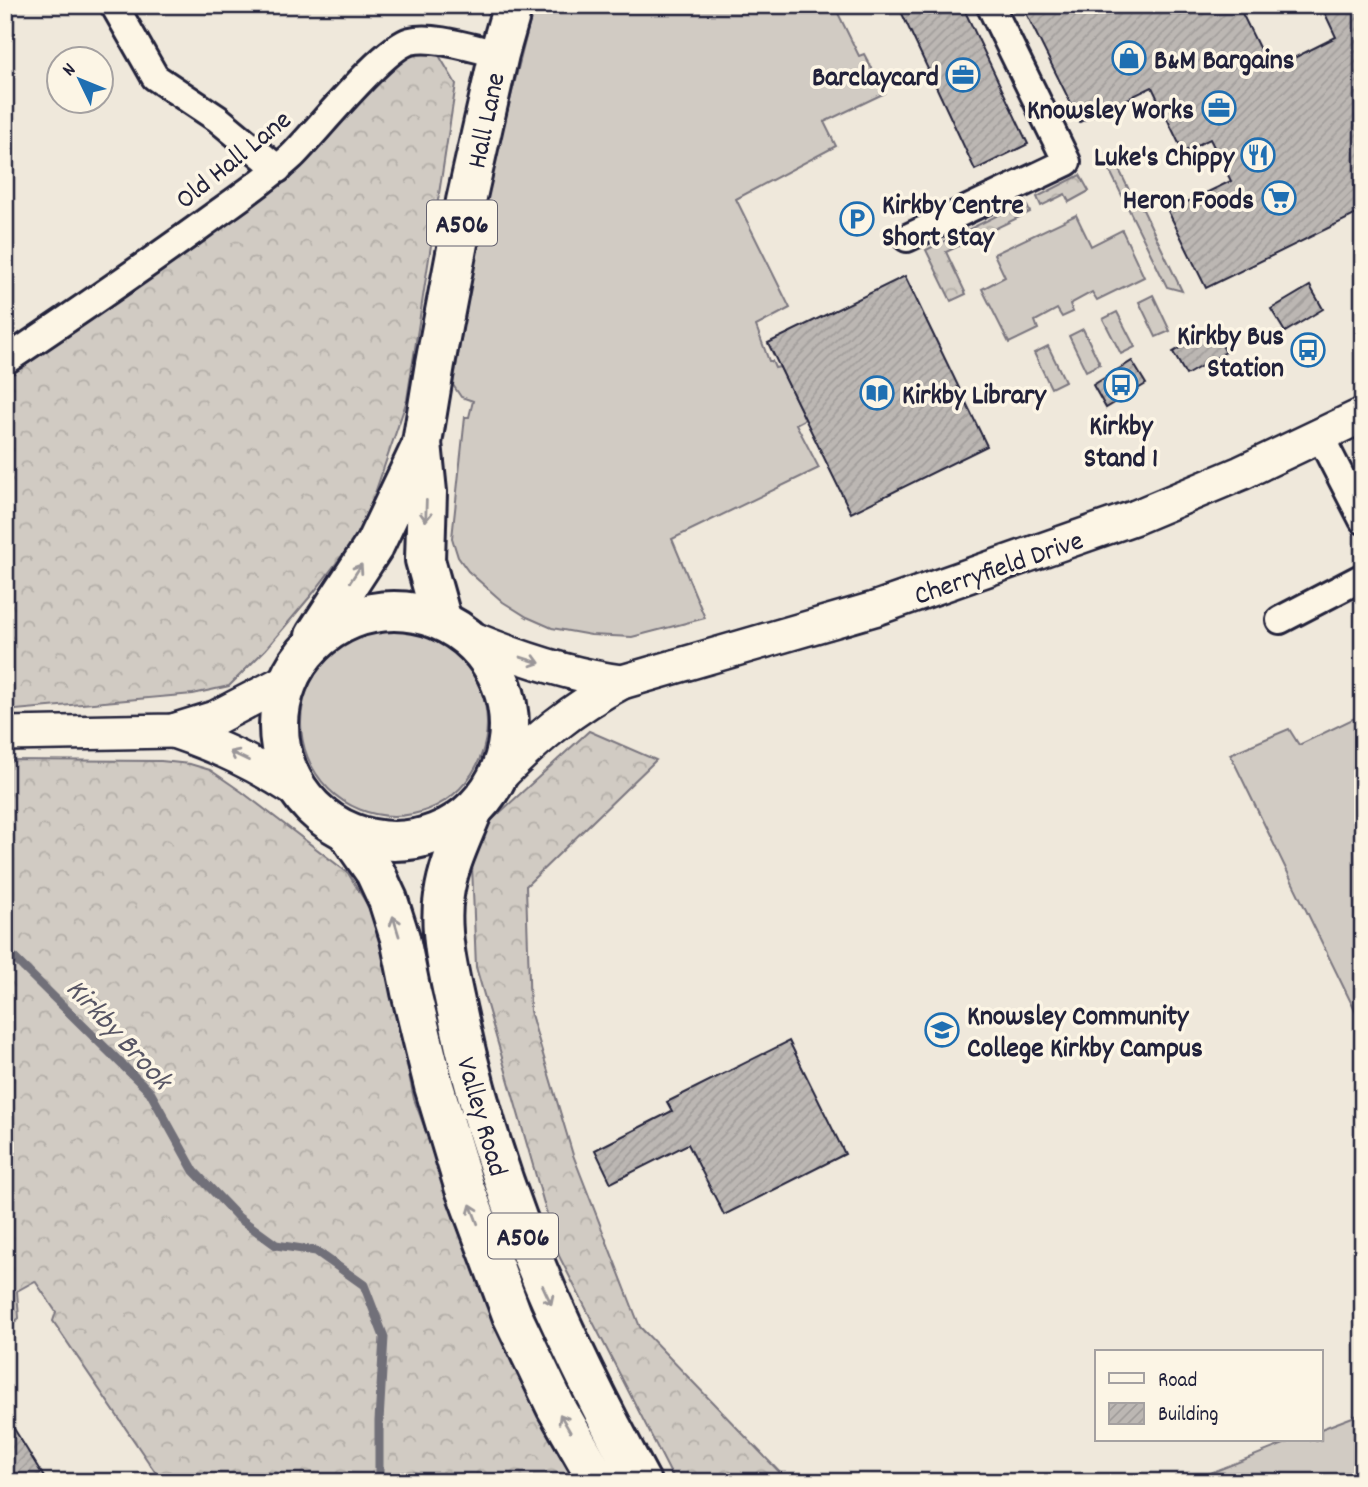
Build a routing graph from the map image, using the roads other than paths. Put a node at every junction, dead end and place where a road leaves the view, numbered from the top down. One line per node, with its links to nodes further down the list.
1 (114, 5): 5 (street)
2 (513, 5): 4 (main road, Hall Lane / A506)
3 (990, 5): 6 (street)
4 (499, 54): 5 (street, Old Hall Lane); 10 (main road, Hall Lane / A506)
5 (278, 169): 7 (street, Old Hall Lane)
6 (907, 238)
7 (5, 361)
8 (1363, 415): 9 (street, Cherryfield Drive)
9 (1320, 436): 11 (street); 16 (street, Cherryfield Drive)
10 (422, 443): 14 (main road, Hall Lane / A506, one-way to 14); 15 (main road, Hall Lane / A506, one-way to 10)
11 (1363, 520)
12 (1363, 577): 13 (street)
13 (1280, 620)
14 (454, 628): 15 (main road); 16 (street, Cherryfield Drive, one-way to 16); 19 (main road, A506)
15 (297, 665): 17 (street); 20 (main road, A506)
16 (622, 682): 19 (street, Cherryfield Drive)
17 (173, 731): 18 (street); 20 (street, one-way to 17)
18 (5, 734)
19 (496, 780): 21 (main road, A506)
20 (298, 791): 22 (main road, A506)
21 (473, 810): 22 (main road, A506); 24 (main road, Valley Road / A506, one-way to 24)
22 (346, 832): 23 (main road, Valley Road / A506, one-way to 22)
23 (599, 1482)
24 (641, 1482)

